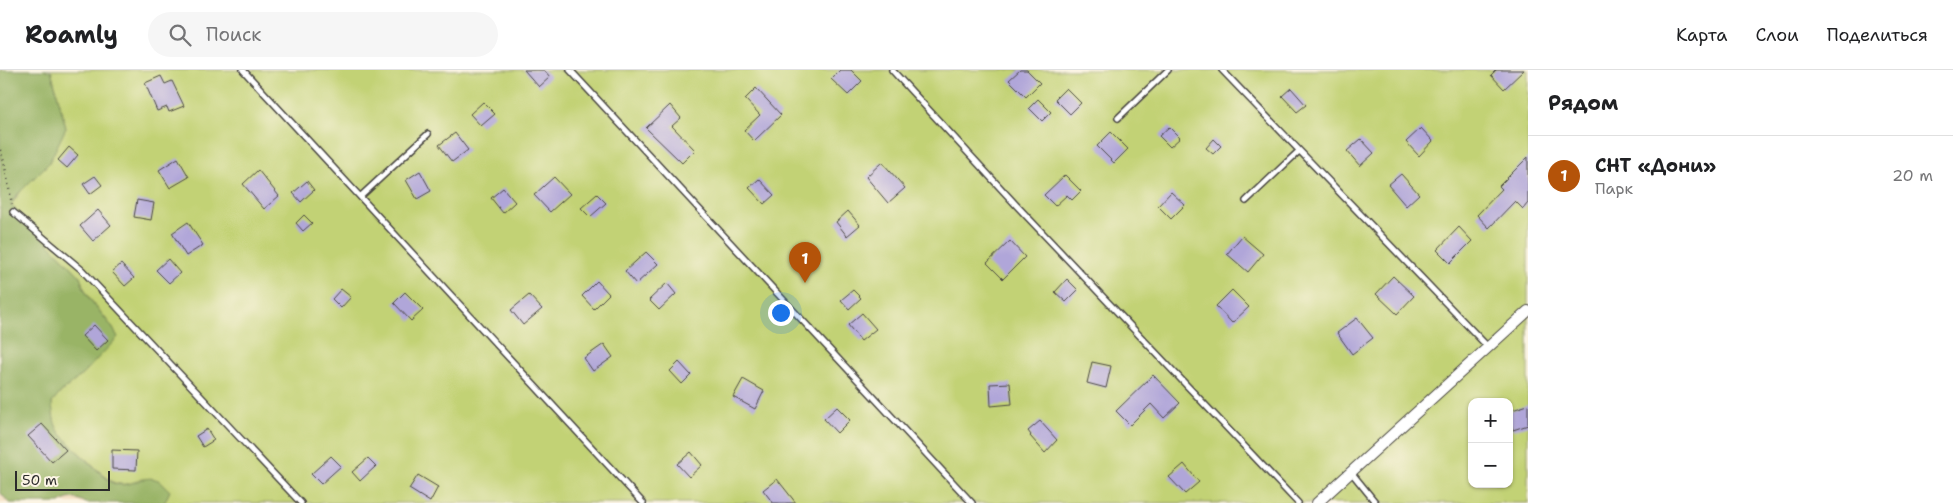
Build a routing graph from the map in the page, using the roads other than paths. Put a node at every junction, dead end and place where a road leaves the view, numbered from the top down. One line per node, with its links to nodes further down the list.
1 (243, 70): 9 (lane)
2 (570, 70): 17 (lane)
3 (892, 70): 18 (lane)
4 (1168, 70): 6 (lane)
5 (1222, 70): 8 (lane)
6 (1118, 118)
7 (428, 134): 9 (lane)
8 (1299, 151): 10 (lane); 13 (lane)
9 (361, 196): 16 (lane)
10 (1246, 201)
11 (14, 212): 15 (lane)
12 (1528, 312): 13 (street)
13 (1489, 349): 14 (street)
14 (1351, 472): 19 (street); 20 (lane)
15 (301, 503)
16 (643, 503)
17 (972, 503)
18 (1298, 503)
19 (1317, 503)
20 (1376, 503)

